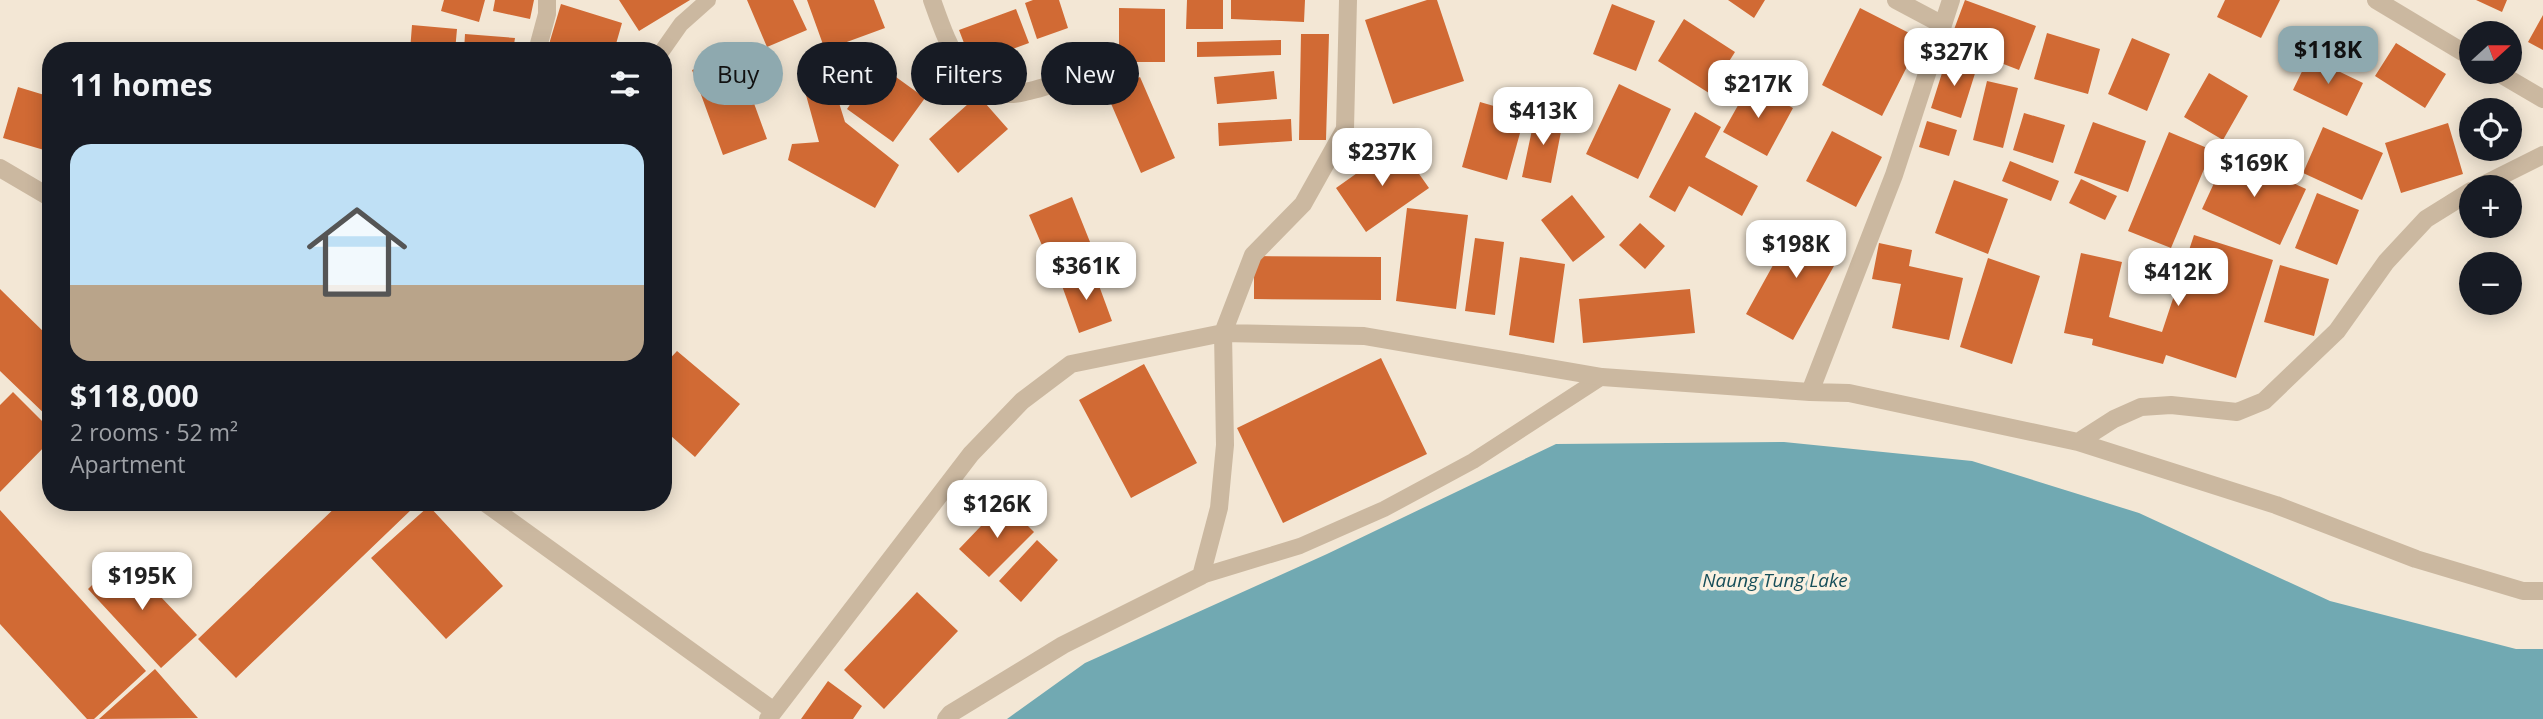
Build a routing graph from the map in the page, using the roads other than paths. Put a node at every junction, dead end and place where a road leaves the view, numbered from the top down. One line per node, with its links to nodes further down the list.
1 (547, 0): 9 (street)
2 (708, 0): 10 (lane)
3 (932, 0): 13 (street)
4 (1348, 0): 20 (street)
5 (1896, 0): 8 (street)
6 (1951, 0): 8 (street)
7 (2376, 0): 11 (street)
8 (1943, 25): 22 (street)
9 (539, 42)
10 (669, 42)
11 (2459, 50)
12 (2517, 84): 14 (street)
13 (1041, 87)
14 (2543, 99)
15 (2543, 155): 17 (street)
16 (0, 168): 18 (street)
17 (2503, 175)
18 (42, 193)
19 (2459, 198): 23 (street)
20 (1223, 333): 21 (street); 25 (street); 27 (street)
21 (1602, 377): 22 (street); 25 (lane)
22 (1810, 392): 23 (street)
23 (2078, 442): 26 (street)
24 (496, 511): 27 (street)
25 (1201, 576): 28 (street)
26 (2543, 591)
27 (771, 715)
28 (946, 719)

